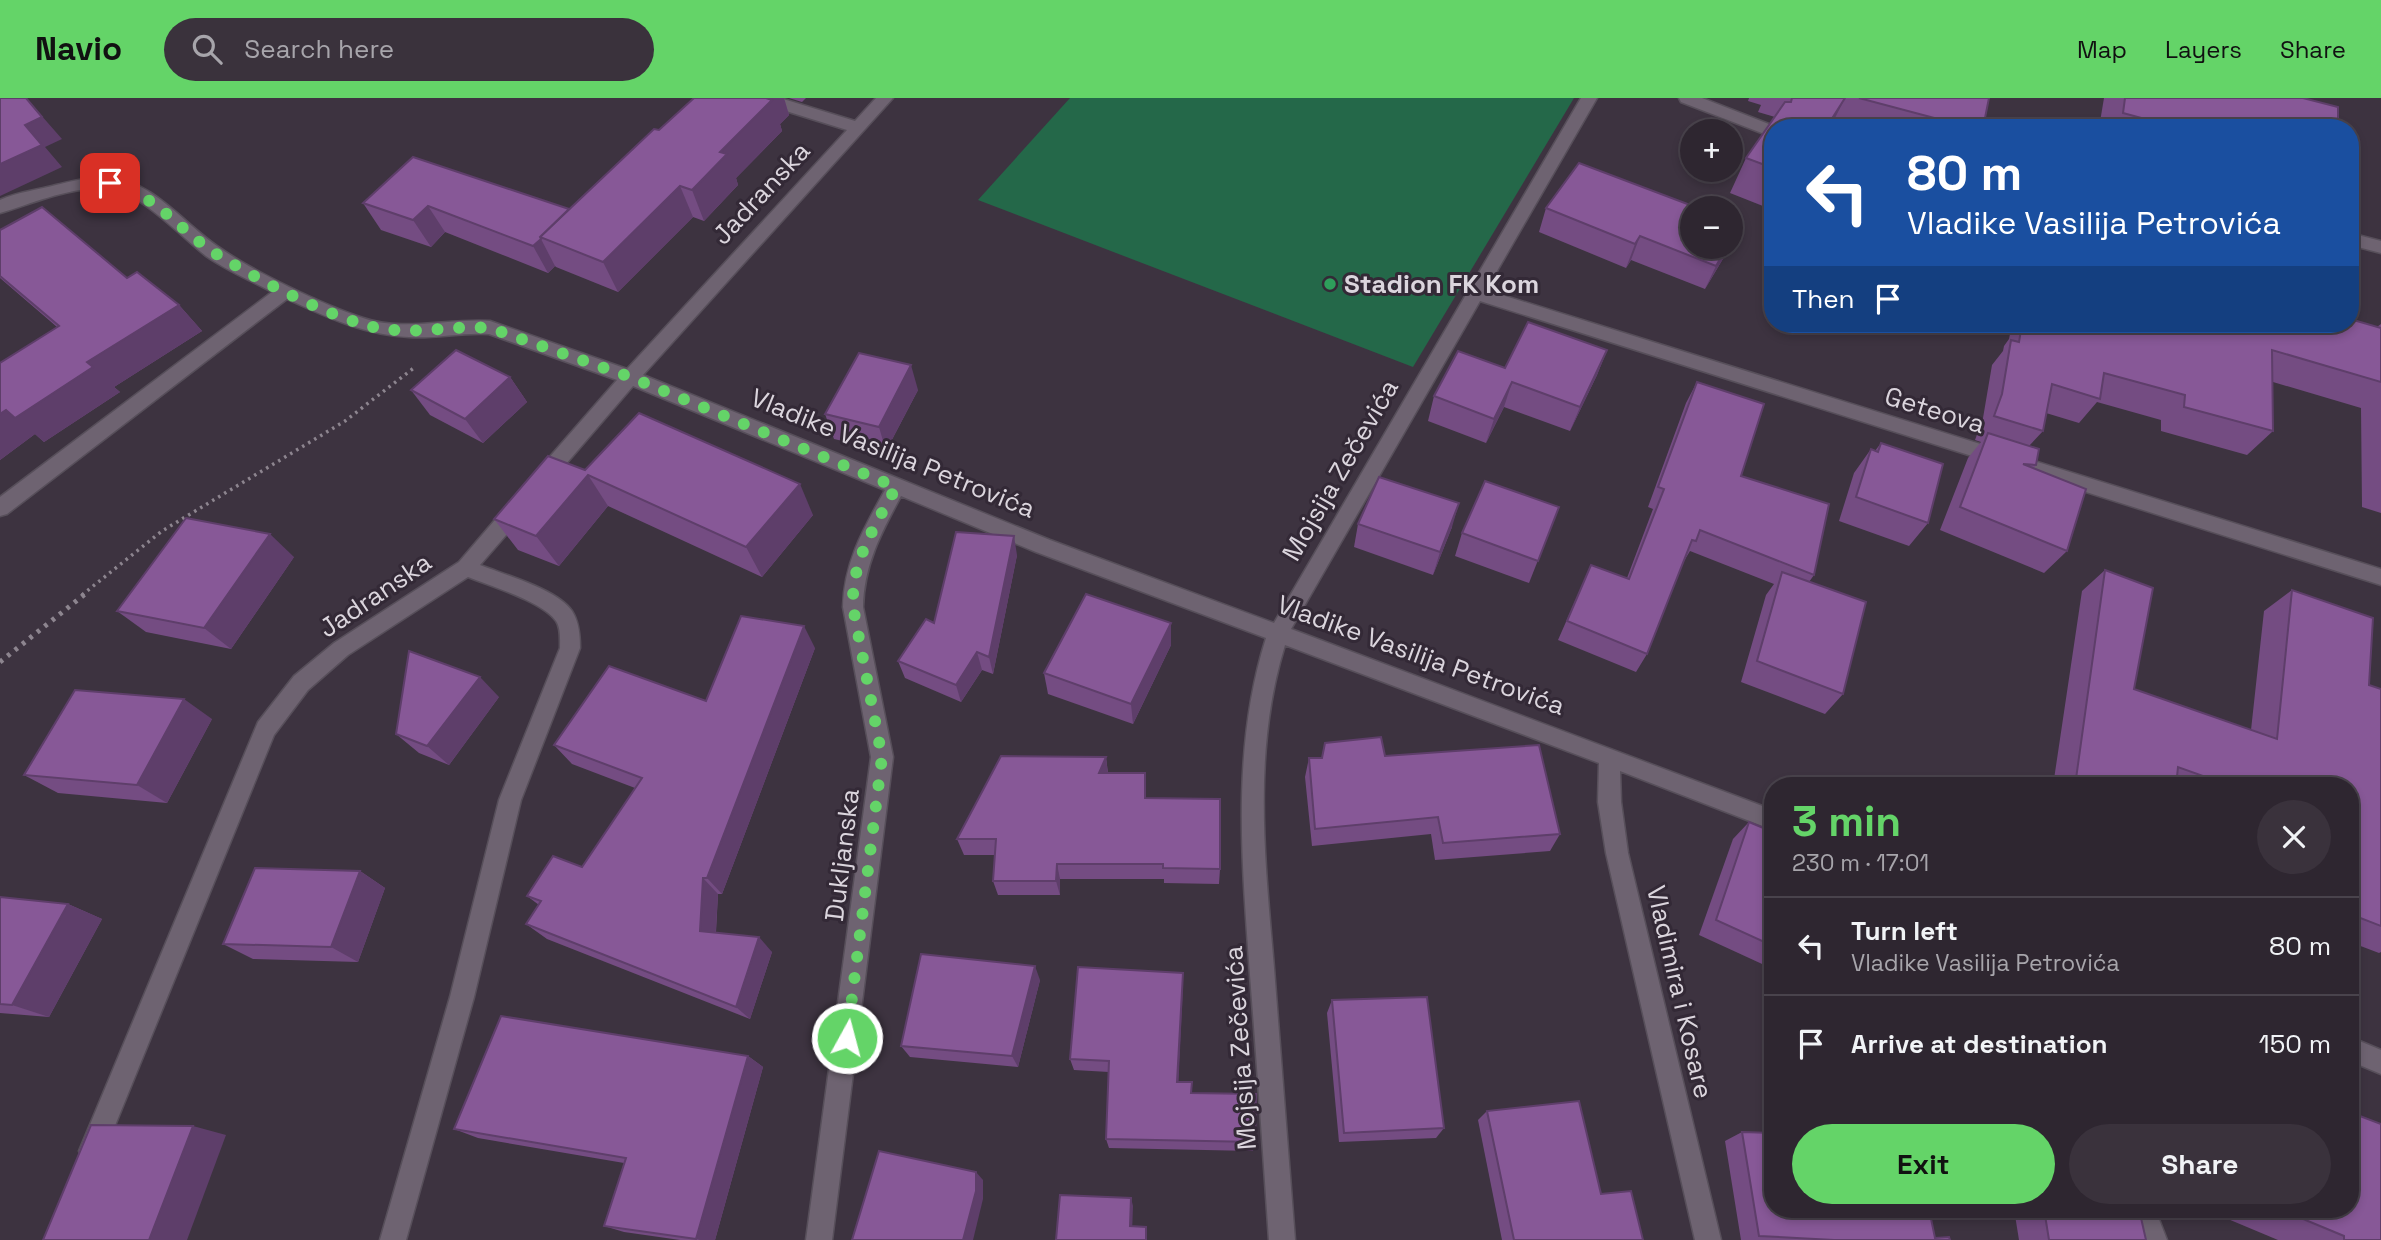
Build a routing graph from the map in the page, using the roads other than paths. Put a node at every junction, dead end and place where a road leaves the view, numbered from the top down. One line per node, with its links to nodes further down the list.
1 (763, 98): 5 (street)
2 (885, 98): 5 (street, Jadranska)
3 (1589, 98): 11 (street, Mojsija Zečevića)
4 (1687, 98): 6 (street)
5 (858, 128): 12 (street, Jadranska)
6 (1764, 128)
7 (0, 207): 10 (street, Vladike Vasilija Petrovića)
8 (2359, 241): 9 (street)
9 (2381, 247)
10 (285, 291): 12 (street, Vladike Vasilija Petrovića); 14 (street)
11 (1474, 293): 16 (street, Geteova); 17 (street, Mojsija Zečevića)
12 (630, 377): 13 (street, Vladike Vasilija Petrovića); 15 (street, Jadranska)
13 (896, 487): 17 (street, Vladike Vasilija Petrovića); 25 (street, Dukljanska)
14 (0, 508)
15 (466, 568): 22 (street, Jadranska); 24 (street)
16 (2381, 577)
17 (1278, 634): 18 (street, Vladike Vasilija Petrovića); 26 (street, Mojsija Zečevića)
18 (1610, 757): 19 (street, Vladike Vasilija Petrovića); 27 (street, Vladimira i Kosare)
19 (1764, 817)
20 (2359, 1053): 21 (street)
21 (2381, 1062)
22 (82, 1176)
23 (2145, 1218): 28 (street)
24 (393, 1240)
25 (819, 1240)
26 (1282, 1240)
27 (1708, 1240)
28 (2154, 1240)

